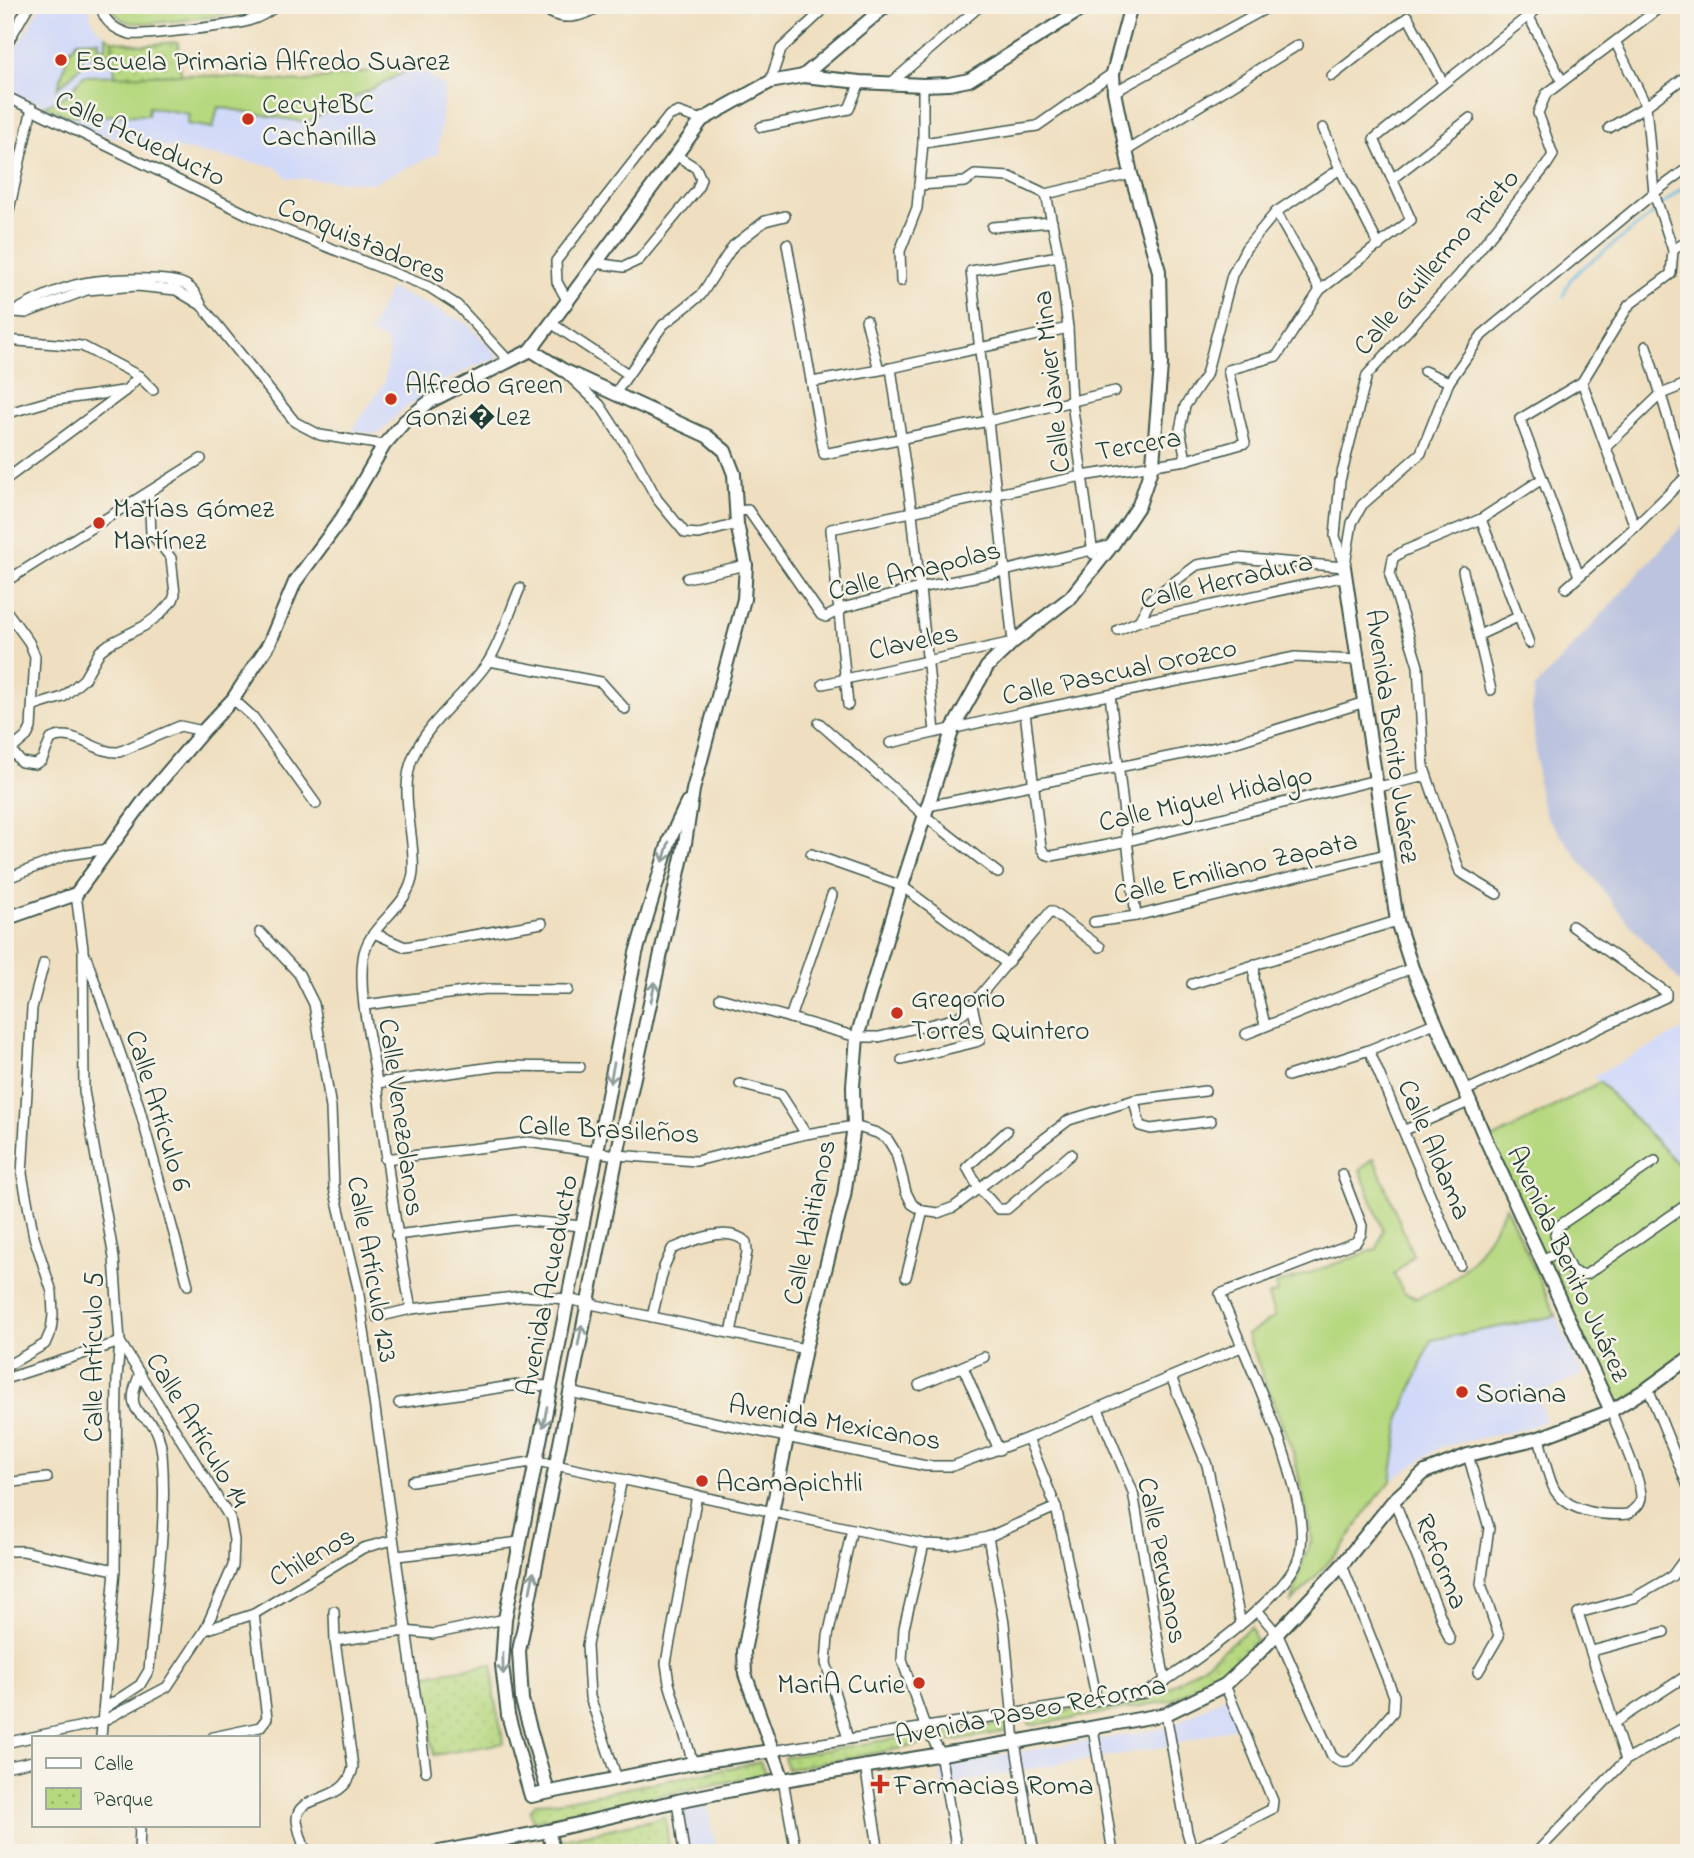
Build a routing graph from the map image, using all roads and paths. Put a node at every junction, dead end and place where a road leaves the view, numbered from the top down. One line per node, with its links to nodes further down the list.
1 (29, 5): 17 (street)
2 (101, 5): 3 (street)
3 (277, 5)
4 (541, 5): 5 (street)
5 (602, 5)
6 (887, 5): 20 (main road)
7 (981, 5): 25 (street)
8 (1088, 5): 27 (main road)
9 (1272, 5): 28 (street)
10 (1542, 5): 14 (street)
11 (1663, 5): 15 (street, Calle Guillermo Prieto)
12 (1133, 6): 18 (main road, Calle Haitianos)
13 (820, 13): 23 (street)
14 (1529, 17): 22 (street); 26 (street)
15 (1616, 43): 22 (street, Calle Guillermo Prieto); 30 (street)
16 (1298, 45): 38 (street)
17 (5, 47)
18 (1113, 73): 28 (main road, Calle Haitianos); 37 (street)
19 (1689, 74): 30 (street)
20 (803, 76): 23 (main road); 24 (main road)
21 (1332, 76): 26 (street)
22 (1562, 81): 111 (street, Calle Guillermo Prieto)
23 (771, 82): 33 (main road)
24 (860, 82): 25 (main road); 34 (street)
25 (891, 83): 27 (main road)
26 (1443, 83): 43 (street)
27 (923, 85): 37 (street)
28 (1114, 92): 38 (main road, Calle Haitianos)
29 (5, 96): 31 (street, Calle Acueducto)
30 (1646, 106): 36 (street); 45 (street)
31 (32, 108): 49 (street, Calle Acueducto); 52 (street)
32 (1471, 118): 43 (street)
33 (702, 120): 39 (main road); 62 (street)
34 (761, 127)
35 (1323, 128): 41 (street)
36 (1609, 128)
37 (923, 143): 44 (street)
38 (1126, 151): 42 (main road, Calle Haitianos)
39 (676, 155): 58 (main road); 58 (street)
40 (1689, 167): 45 (street, Avenida Benito Juárez)
41 (1339, 169): 47 (street); 55 (street)
42 (1131, 174): 46 (street); 95 (main road, Calle Haitianos)
43 (1392, 180): 55 (street)
44 (919, 185): 46 (street); 59 (street)
45 (1654, 192): 56 (street); 79 (street, Avenida Benito Juárez)
46 (1046, 194): 50 (street, Calle Javier Mina)
47 (1276, 212): 60 (street); 94 (street)
48 (785, 216): 76 (street)
49 (257, 219): 71 (street, Conquistadores)
50 (1052, 222): 51 (street); 57 (street, Calle Javier Mina)
51 (992, 227)
52 (5, 228)
53 (1689, 240): 56 (street)
54 (787, 244): 78 (street)
55 (1379, 246): 60 (street)
56 (1673, 250): 80 (street)
57 (1059, 256): 66 (street, Calle Javier Mina); 69 (street)
58 (595, 263): 62 (main road)
59 (901, 281)
60 (1320, 290): 94 (street, Tercera)
61 (5, 299): 63 (street)
62 (567, 300): 65 (main road)
63 (9, 314): 91 (street)
64 (866, 320): 74 (street)
65 (551, 323): 70 (main road); 76 (street)
66 (1068, 328): 69 (street); 87 (street, Calle Javier Mina)
67 (5, 340): 77 (street)
68 (1646, 345): 85 (street)
69 (981, 347): 72 (street); 89 (street)
70 (531, 350): 71 (main road); 73 (main road, Avenida Acueducto)
71 (510, 362): 91 (main road)
72 (891, 368): 74 (street); 90 (street)
73 (563, 370): 86 (main road, Avenida Acueducto); 103 (street)
74 (879, 370): 78 (street)
75 (1424, 371): 79 (street)
76 (628, 374): 86 (street)
77 (139, 376): 82 (street); 83 (street)
78 (812, 382): 90 (street)
79 (1448, 382): 111 (street, Avenida Benito Juárez)
80 (1582, 382): 92 (street); 98 (street)
81 (1689, 383): 85 (street)
82 (153, 390)
83 (125, 391): 88 (street); 99 (street)
84 (1115, 391): 87 (street)
85 (1661, 394): 92 (street); 96 (street)
86 (614, 395): 103 (main road, Avenida Acueducto)
87 (1072, 403): 89 (street); 97 (street, Calle Javier Mina)
88 (5, 414)
89 (988, 421): 90 (street); 101 (street)
90 (902, 438): 102 (street)
91 (384, 445): 134 (main road)
92 (1607, 446): 105 (street)
93 (201, 459): 100 (street)
94 (1186, 460): 95 (street, Tercera)
95 (1153, 463): 97 (street, Tercera); 106 (main road, Calle Haitianos)
96 (1688, 475): 105 (street)
97 (1082, 476): 101 (street, Tercera); 107 (street, Calle Javier Mina)
98 (1542, 479): 104 (street); 113 (street)
99 (5, 480)
100 (149, 493): 115 (street); 137 (street)
101 (998, 494): 102 (street, Tercera); 110 (street)
102 (912, 513): 118 (street); 120 (street)
103 (737, 517): 108 (main road, Avenida Acueducto); 120 (street, Calle Amapolas)
104 (1481, 519): 121 (street); 147 (street)
105 (1635, 527): 113 (street)
106 (1113, 544): 107 (street, Calle Amapolas); 109 (main road, Calle Haitianos)
107 (1093, 550): 109 (street, Calle Javier Mina); 110 (street, Calle Amapolas)
108 (746, 565): 114 (street); 150 (main road, Avenida Acueducto)
109 (1096, 566): 125 (main road, Calle Haitianos)
110 (1004, 571): 118 (street, Calle Amapolas); 125 (street)
111 (1345, 571): 122 (street, Calle Herradura); 122 (street); 127 (main road, Avenida Benito Juárez)
112 (1463, 571): 124 (street)
113 (1579, 576): 116 (street)
114 (687, 578)
115 (5, 582)
116 (1566, 587)
117 (520, 588): 128 (street, Calle Venezolanos)
118 (919, 588): 120 (street, Calle Amapolas); 129 (street)
119 (5, 609): 137 (street)
120 (838, 611): 130 (street)
121 (1520, 616): 124 (street); 126 (street)
122 (1139, 621): 123 (street, Calle Herradura)
123 (1118, 630)
124 (1479, 635): 132 (street)
125 (1013, 642): 129 (street, Claveles); 141 (main road, Calle Haitianos)
126 (1530, 643)
127 (1358, 660): 133 (street, Calle Pascual Orozco); 135 (main road, Avenida Benito Juárez)
128 (489, 661): 138 (street); 170 (street, Calle Venezolanos)
129 (927, 661): 130 (street, Claveles); 143 (street)
130 (844, 679): 131 (street, Claveles); 136 (street)
131 (823, 684)
132 (1491, 690)
133 (1110, 695): 139 (street, Calle Pascual Orozco); 146 (street)
134 (233, 699): 142 (main road); 151 (street)
135 (1365, 702): 146 (street); 148 (main road, Avenida Benito Juárez)
136 (848, 705)
137 (34, 706): 145 (street)
138 (625, 709)
139 (1025, 712): 141 (street, Calle Pascual Orozco); 149 (street)
140 (819, 723): 152 (street)
141 (953, 728): 143 (street, Calle Pascual Orozco); 152 (main road, Calle Haitianos)
142 (203, 731): 145 (street); 154 (main road)
143 (935, 732): 144 (street, Calle Pascual Orozco)
144 (890, 743)
145 (9, 753)
146 (1119, 768): 149 (street); 153 (street)
147 (1426, 776): 148 (street, Calle Miguel Hidalgo); 161 (street)
148 (1377, 783): 153 (street, Calle Miguel Hidalgo); 156 (main road, Avenida Benito Juárez)
149 (1033, 785): 152 (street); 153 (street, Calle Miguel Hidalgo)
150 (693, 790): 201 (main road, Avenida Acueducto, one-way to 201); 203 (main road, Avenida Acueducto, one-way to 150)
151 (316, 804)
152 (926, 811): 157 (street); 159 (main road, Calle Haitianos)
153 (1128, 841): 163 (street)
154 (109, 849): 158 (street); 160 (main road)
155 (811, 854): 159 (street)
156 (1386, 854): 163 (street, Calle Emiliano Zapata); 165 (main road, Avenida Benito Juárez)
157 (998, 873)
158 (5, 879)
159 (902, 886): 174 (street); 186 (main road, Calle Haitianos)
160 (76, 894): 164 (main road); 172 (street, Calle Artículo 5)
161 (1497, 894)
162 (832, 895): 182 (street)
163 (1136, 916): 166 (street, Calle Emiliano Zapata)
164 (5, 919)
165 (1397, 921): 175 (street); 176 (main road, Avenida Benito Juárez)
166 (1094, 922)
167 (542, 923): 170 (street)
168 (1572, 926): 194 (street)
169 (260, 932): 258 (street, Calle Artículo 123)
170 (374, 933): 180 (street, Calle Venezolanos)
171 (1100, 947): 174 (street)
172 (83, 949): 216 (street, Calle Artículo 6); 223 (street, Calle Artículo 5)
173 (44, 963): 228 (street)
174 (1006, 963): 181 (street)
175 (1255, 964): 177 (street); 184 (street)
176 (1412, 968): 183 (main road, Avenida Benito Juárez); 184 (street)
177 (1192, 984)
178 (568, 990): 180 (street)
179 (720, 998): 182 (street)
180 (365, 1005): 191 (street, Calle Venezolanos)
181 (972, 1005): 186 (street); 188 (street)
182 (790, 1018): 186 (street)
183 (1437, 1022): 187 (street); 194 (main road, Avenida Benito Juárez)
184 (1265, 1025): 185 (street)
185 (1246, 1034)
186 (857, 1037): 197 (main road, Calle Haitianos)
187 (1369, 1049): 190 (street); 198 (street, Calle Aldama)
188 (902, 1060)
189 (580, 1067): 191 (street)
190 (1288, 1076)
191 (377, 1083): 204 (street, Calle Venezolanos)
192 (740, 1084): 200 (street)
193 (1205, 1091): 195 (street)
194 (1469, 1096): 198 (street); 213 (main road, Avenida Benito Juárez)
195 (1134, 1100): 196 (street); 207 (street)
196 (1211, 1121)
197 (854, 1126): 200 (street, Calle Brasileños); 209 (street); 225 (main road, Calle Haitianos)
198 (1405, 1130): 214 (street, Calle Aldama)
199 (1007, 1131): 207 (street)
200 (806, 1134): 203 (street, Calle Brasileños)
201 (597, 1151): 203 (street, Calle Brasileños); 204 (street, Calle Brasileños); 210 (main road, Avenida Acueducto)
202 (1070, 1154): 207 (street)
203 (617, 1155): 218 (main road, Avenida Acueducto)
204 (385, 1159): 211 (street, Calle Venezolanos)
205 (1655, 1161): 212 (street)
206 (1342, 1174): 224 (street)
207 (978, 1187): 209 (street)
208 (1689, 1203): 212 (street)
209 (923, 1212): 215 (street)
210 (582, 1226): 211 (street); 217 (main road, Avenida Acueducto)
211 (396, 1236): 219 (street, Calle Venezolanos)
212 (1562, 1251): 213 (street)
213 (1541, 1260): 239 (main road, Avenida Benito Juárez)
214 (1460, 1265)
215 (906, 1277)
216 (188, 1285)
217 (566, 1299): 218 (street); 219 (street); 234 (main road, Avenida Acueducto)
218 (586, 1303): 221 (street); 236 (main road, Avenida Acueducto, one-way to 218)
219 (411, 1310): 220 (street)
220 (377, 1317)
221 (652, 1317): 222 (street); 222 (street)
222 (732, 1333): 225 (street)
223 (120, 1342): 230 (street, Calle Artículo 14); 232 (street); 265 (street, Calle Artículo 5)
224 (1241, 1347): 231 (street, Avenida Mexicanos); 266 (street, Avenida Paseo Reforma)
225 (805, 1349): 240 (main road, Calle Haitianos)
226 (984, 1357): 229 (street)
227 (1689, 1358): 235 (main road, Avenida Paseo Reforma)
228 (5, 1367)
229 (963, 1367): 233 (street); 243 (street)
230 (140, 1373): 271 (street, Calle Artículo 14); 283 (street)
231 (1171, 1377): 238 (street, Avenida Mexicanos); 270 (street)
232 (5, 1379)
233 (919, 1385)
234 (551, 1386): 237 (street); 245 (main road, Avenida Acueducto, one-way to 245)
235 (1648, 1388): 239 (main road, Avenida Paseo Reforma); 251 (street)
236 (569, 1392): 240 (street, Avenida Mexicanos); 246 (main road, Avenida Acueducto)
237 (399, 1403)
238 (1098, 1409): 241 (street, Avenida Mexicanos); 280 (street, Calle Peruanos)
239 (1611, 1411): 242 (main road, Avenida Paseo Reforma); 242 (street)
240 (787, 1438): 243 (street, Avenida Mexicanos); 255 (main road, Calle Haitianos)
241 (1028, 1438): 243 (street, Avenida Mexicanos); 254 (street)
242 (1539, 1438): 244 (main road, Avenida Paseo Reforma)
243 (999, 1450)
244 (1468, 1455): 253 (main road, Avenida Paseo Reforma); 278 (street)
245 (537, 1461): 246 (street); 249 (street); 259 (main road, Avenida Acueducto)
246 (555, 1464): 248 (street); 308 (main road, Avenida Acueducto, one-way to 246)
247 (47, 1478): 250 (street)
248 (622, 1479): 252 (street); 306 (street)
249 (412, 1481)
250 (5, 1483)
251 (1689, 1489)
252 (697, 1495): 255 (street); 302 (street)
253 (1394, 1500): 264 (main road, Avenida Paseo Reforma); 275 (street, Reforma)
254 (1056, 1507): 257 (street); 282 (street)
255 (772, 1513): 256 (street); 298 (main road, Calle Haitianos)
256 (852, 1529): 260 (street); 295 (street)
257 (988, 1537): 260 (street); 285 (street)
258 (393, 1540): 263 (street, Calle Artículo 123); 268 (street, Chilenos)
259 (520, 1542): 263 (street, Chilenos); 269 (main road, Avenida Acueducto)
260 (924, 1544): 289 (street)
261 (5, 1551): 265 (street)
262 (1689, 1553): 277 (street)
263 (397, 1556): 272 (street, Calle Artículo 123)
264 (1342, 1565): 274 (main road, Avenida Paseo Reforma); 274 (street)
265 (115, 1570): 283 (street, Calle Artículo 5)
266 (1257, 1610): 270 (street, Avenida Paseo Reforma); 274 (street)
267 (334, 1611): 276 (street)
268 (254, 1614): 271 (street, Chilenos); 293 (street)
269 (505, 1619): 272 (street); 309 (main road, Avenida Acueducto, one-way to 309)
270 (1241, 1624): 280 (street, Avenida Paseo Reforma)
271 (205, 1630): 286 (street, Calle Artículo 14)
272 (405, 1632): 276 (street); 305 (street, Calle Artículo 123)
273 (1664, 1632): 277 (street)
274 (1278, 1634): 281 (main road, Avenida Paseo Reforma)
275 (1450, 1640)
276 (335, 1641): 315 (street)
277 (1592, 1651): 287 (street)
278 (1478, 1672)
279 (1689, 1674): 287 (street)
280 (1164, 1682): 282 (street, Avenida Paseo Reforma)
281 (1225, 1685): 284 (main road, Avenida Paseo Reforma); 313 (street)
282 (1097, 1700): 285 (street, Avenida Paseo Reforma)
283 (105, 1709): 286 (street, Calle Artículo 5)
284 (1166, 1713): 290 (main road, Avenida Paseo Reforma); 313 (street)
285 (1013, 1714): 289 (street, Avenida Paseo Reforma); 296 (street)
286 (100, 1722): 291 (street, Calle Artículo 14); 292 (street, Calle Artículo 5)
287 (1614, 1723): 300 (street)
288 (1689, 1725): 300 (street)
289 (925, 1726): 295 (street, Avenida Paseo Reforma); 299 (street)
290 (1093, 1728): 296 (main road, Avenida Paseo Reforma); 323 (street)
291 (37, 1736)
292 (101, 1736)
293 (218, 1736)
294 (32, 1737): 297 (street, Calle Artículo 14)
295 (848, 1740): 298 (street, Avenida Paseo Reforma)
296 (1015, 1742): 299 (main road, Avenida Paseo Reforma); 322 (street)
297 (5, 1743)
298 (771, 1751): 302 (main road, Avenida Paseo Reforma); 307 (main road, Calle Haitianos)
299 (940, 1752): 303 (main road, Avenida Paseo Reforma); 321 (street)
300 (1626, 1760): 324 (street)
301 (32, 1761): 304 (street)
302 (693, 1763): 306 (main road, Avenida Paseo Reforma)
303 (864, 1765): 307 (main road, Avenida Paseo Reforma); 320 (street)
304 (5, 1767)
305 (426, 1771)
306 (617, 1779): 308 (main road, Avenida Paseo Reforma)
307 (783, 1780): 310 (main road, Avenida Paseo Reforma); 319 (street)
308 (548, 1792): 309 (main road, Avenida Paseo Reforma)
309 (531, 1796)
310 (677, 1801): 312 (main road, Avenida Paseo Reforma); 318 (street)
311 (140, 1826): 314 (street)
312 (548, 1831): 316 (main road, Avenida Paseo Reforma); 317 (main road)
313 (1192, 1851)
314 (139, 1853)
315 (306, 1853)
316 (434, 1853)
317 (554, 1853)
318 (684, 1853)
319 (796, 1853)
320 (879, 1853)
321 (957, 1853)
322 (1034, 1853)
323 (1114, 1853)
324 (1536, 1853)

